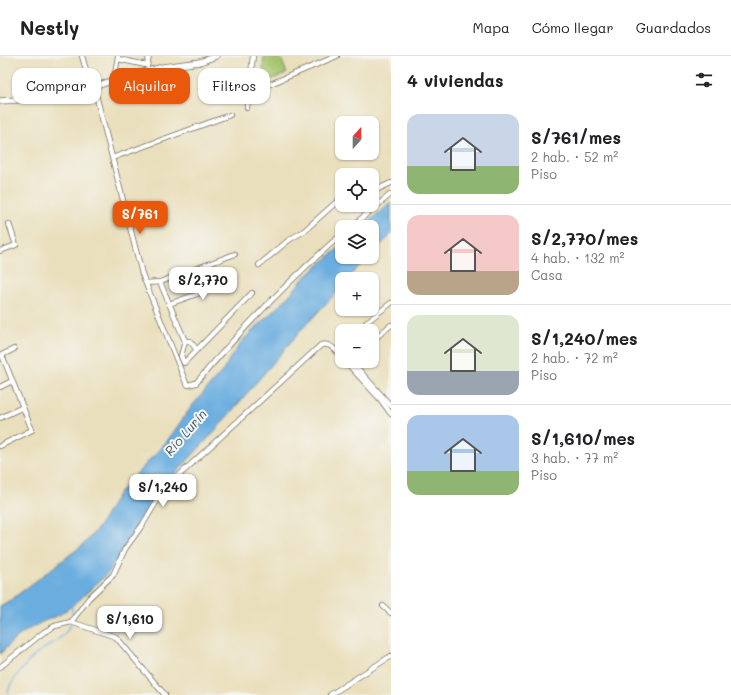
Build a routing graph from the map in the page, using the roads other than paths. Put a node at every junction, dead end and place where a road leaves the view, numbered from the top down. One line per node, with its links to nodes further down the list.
1 (82, 56): 8 (street)
2 (149, 56): 7 (street)
3 (216, 56): 11 (main road)
4 (252, 56): 12 (street)
5 (337, 56): 13 (street)
6 (118, 57): 7 (street); 9 (street)
7 (146, 65): 10 (street)
8 (85, 68)
9 (116, 68)
10 (146, 68)
11 (159, 68)
12 (251, 68)
13 (270, 83)
14 (0, 100): 15 (main road)
15 (12, 100)
16 (97, 104): 20 (street)
17 (248, 104): 18 (street)
18 (247, 108)
19 (230, 115): 20 (street)
20 (112, 158): 33 (street)
21 (391, 183): 22 (street)
22 (379, 189)
23 (391, 194): 25 (street)
24 (335, 203): 30 (street)
25 (359, 220)
26 (9, 224): 28 (street)
27 (335, 240): 33 (street)
28 (0, 251)
29 (235, 254): 31 (street)
30 (259, 265)
31 (160, 282): 33 (street); 36 (street)
32 (231, 282): 36 (street)
33 (146, 283)
34 (252, 293): 42 (street)
35 (391, 303): 37 (street)
36 (170, 304): 40 (street)
37 (366, 324)
38 (391, 325): 39 (street)
39 (379, 334)
40 (185, 341): 42 (street); 42 (street)
41 (14, 349): 44 (street)
42 (197, 350)
43 (335, 350): 56 (street)
44 (1, 356): 47 (street)
45 (351, 368): 51 (street)
46 (358, 368): 49 (street)
47 (12, 381): 48 (street); 50 (street)
48 (0, 387)
49 (391, 406)
50 (23, 407): 52 (street); 53 (street)
51 (391, 414)
52 (0, 418)
53 (0, 446)
54 (383, 606): 55 (street)
55 (391, 613)
56 (71, 622): 58 (street); 59 (street)
57 (391, 656): 60 (street)
58 (0, 667)
59 (164, 695)
60 (330, 695)

